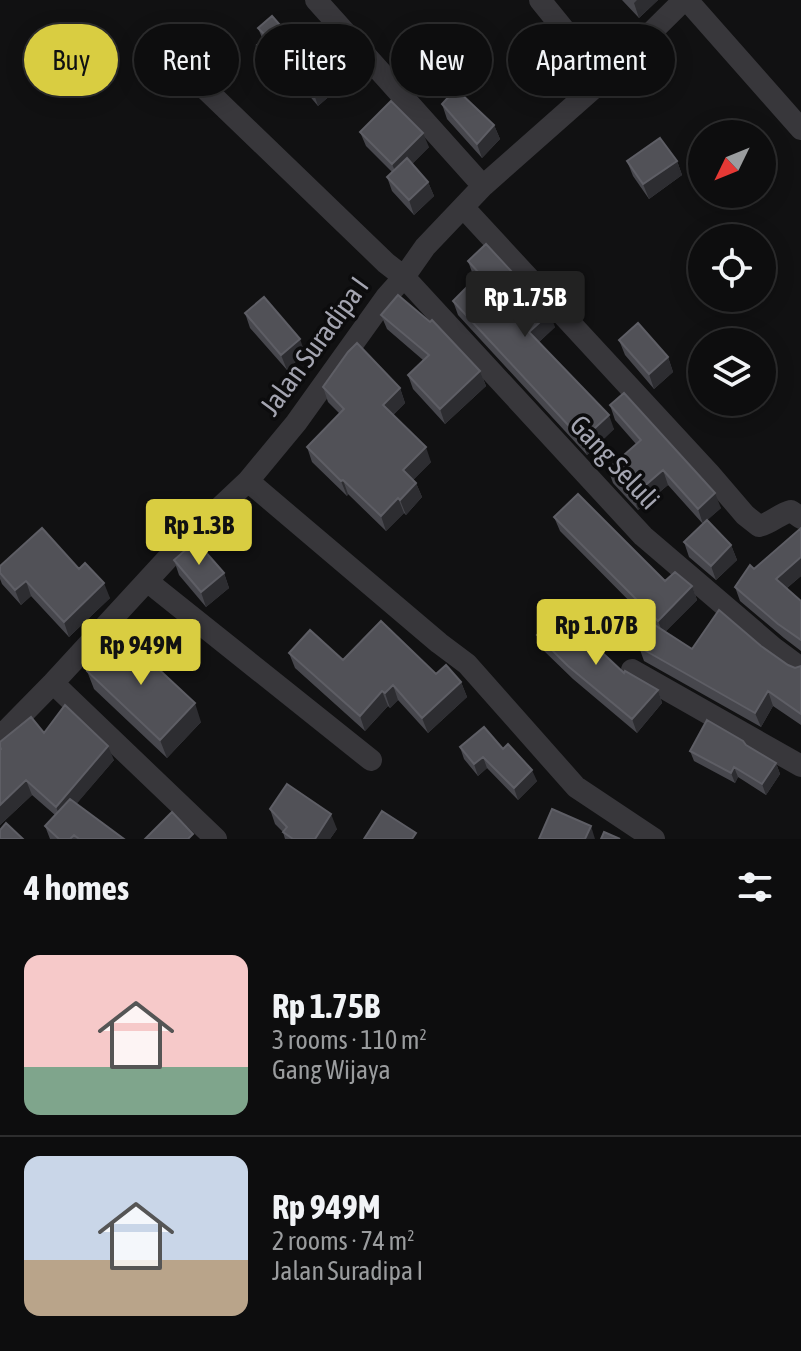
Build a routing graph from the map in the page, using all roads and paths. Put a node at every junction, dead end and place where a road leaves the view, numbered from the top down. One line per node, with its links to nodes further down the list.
1 (316, 0): 9 (street)
2 (540, 0): 4 (street)
3 (686, 0): 5 (street, Jalan Suradipa I); 8 (street)
4 (559, 24)
5 (661, 24)
6 (213, 96): 11 (street, Gang Seluli)
7 (585, 96): 9 (street, Jalan Suradipa I)
8 (801, 129)
9 (483, 186): 10 (street, Jalan Suradipa I)
10 (463, 207): 11 (street, Jalan Suradipa I); 13 (street)
11 (404, 277): 12 (street, Jalan Suradipa I); 15 (street, Gang Seluli)
12 (248, 481): 14 (street, Jalan Suradipa I); 22 (street)
13 (801, 518)
14 (147, 581): 17 (street, Jalan Suradipa I); 19 (street)
15 (801, 668)
16 (632, 670): 20 (street)
17 (53, 683): 18 (street, Jalan Suradipa I); 21 (street)
18 (0, 737)
19 (371, 760)
20 (801, 766)
21 (216, 839)
22 (654, 839)

